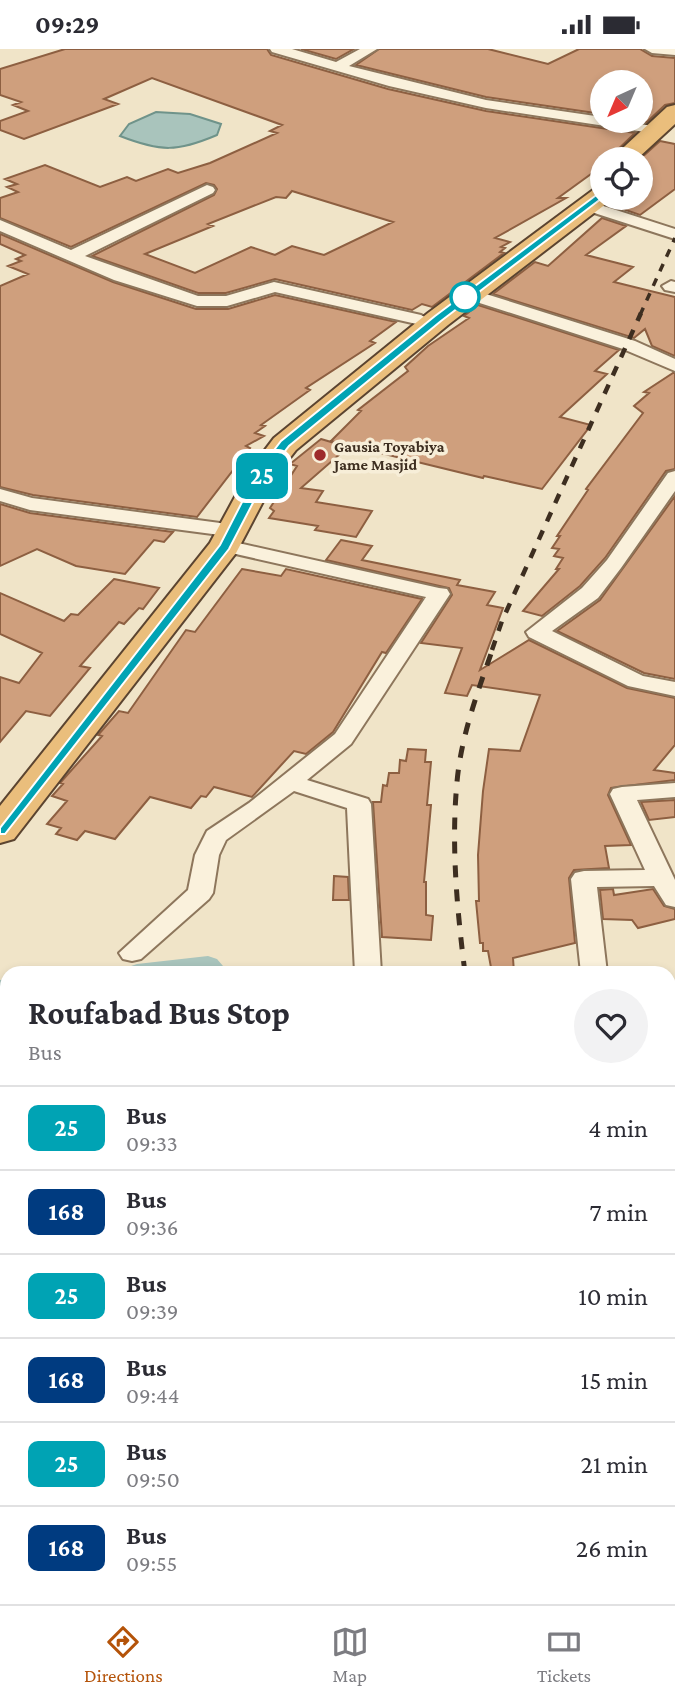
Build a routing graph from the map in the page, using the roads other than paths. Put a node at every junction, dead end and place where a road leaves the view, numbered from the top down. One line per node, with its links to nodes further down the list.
1 (277, 49): 5 (street)
2 (370, 49): 5 (street)
3 (652, 49): 4 (street)
4 (675, 51)
5 (336, 67): 7 (street)
6 (675, 112): 7 (highway)
7 (667, 129): 8 (highway); 9 (highway)
8 (641, 147)
9 (651, 147)
10 (590, 186): 18 (highway)
11 (207, 190): 16 (street)
12 (590, 204): 17 (highway)
13 (619, 210): 15 (street)
14 (0, 225): 16 (street)
15 (675, 234)
16 (73, 255): 18 (street)
17 (470, 294): 19 (street); 22 (highway)
18 (421, 320): 22 (highway)
19 (675, 366)
20 (675, 477): 23 (street)
21 (0, 495): 22 (street)
22 (223, 538): 24 (street); 26 (highway); 27 (highway)
23 (675, 689)
24 (290, 782): 29 (street); 30 (street)
25 (675, 790): 28 (street)
26 (0, 799)
27 (0, 831)
28 (668, 888): 31 (street)
29 (132, 953)
30 (368, 966)
31 (593, 966)

